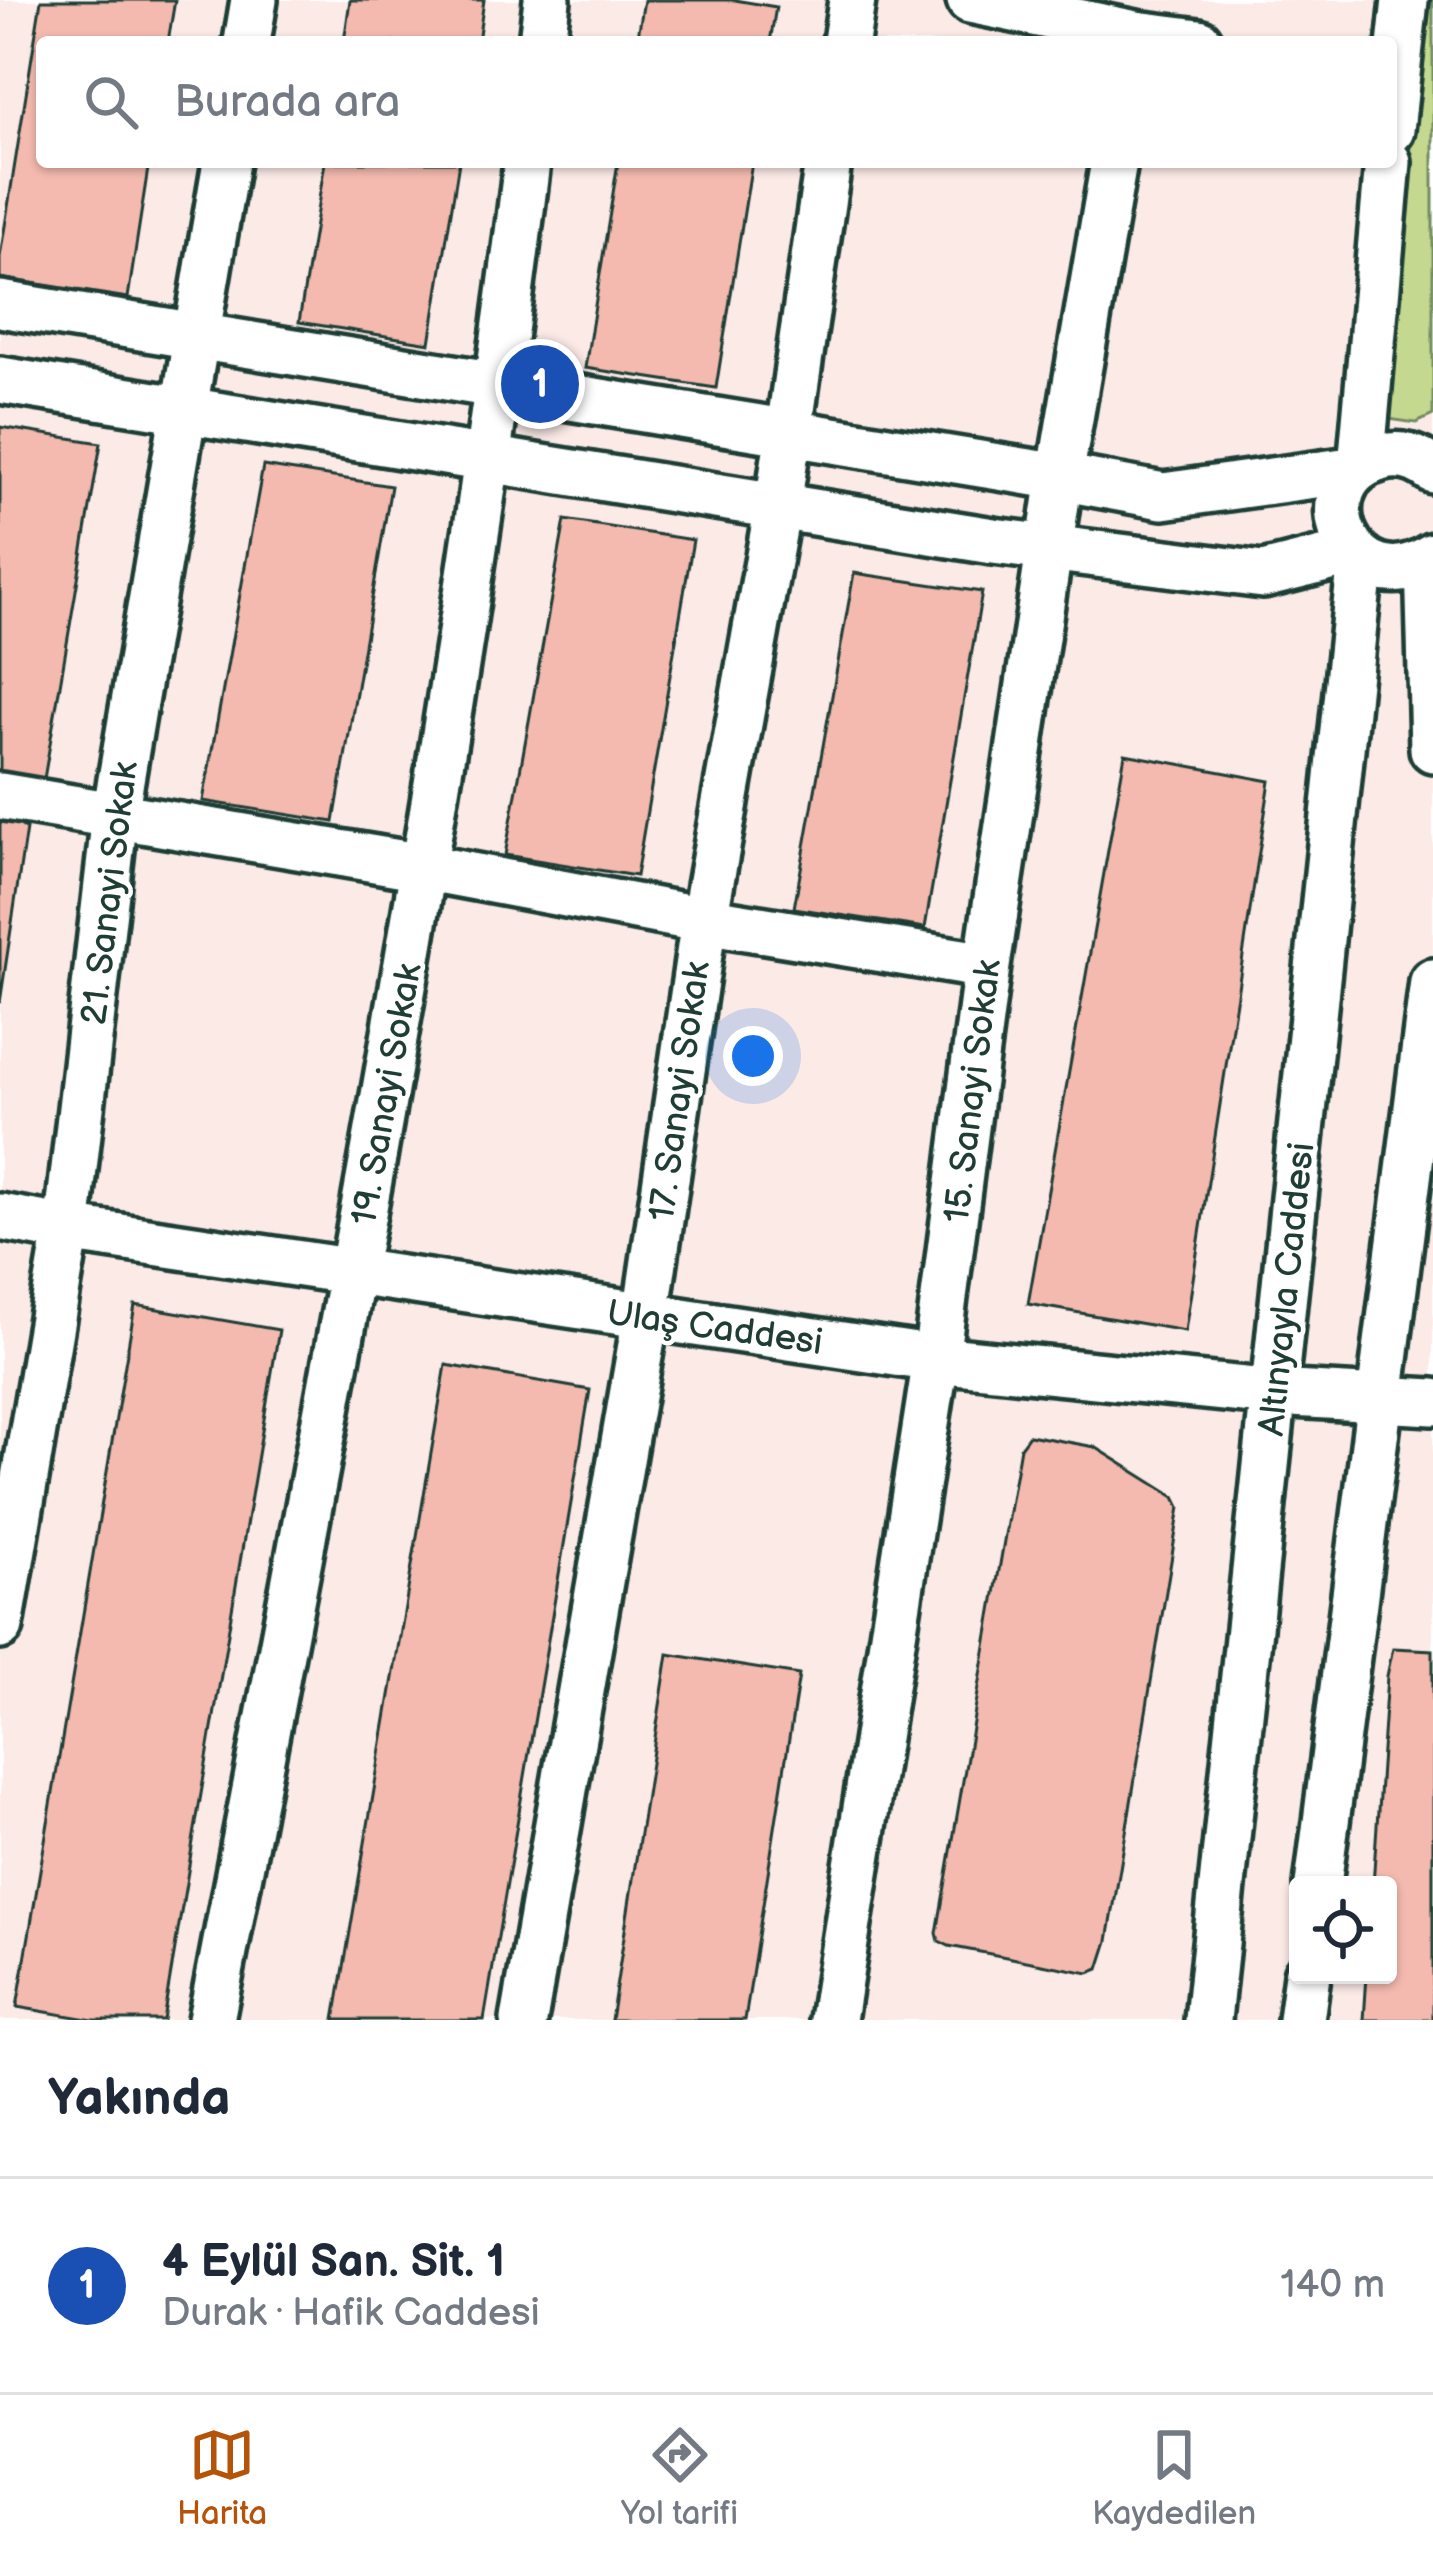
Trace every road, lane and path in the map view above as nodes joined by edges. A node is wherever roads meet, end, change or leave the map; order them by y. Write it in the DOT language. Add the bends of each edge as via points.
graph roads {
  1 [pos="254,0"];
  2 [pos="547,0"];
  3 [pos="852,0"];
  4 [pos="970,0"];
  5 [pos="1405,0"];
  6 [pos="248,36"];
  7 [pos="543,36"];
  8 [pos="847,36"];
  9 [pos="1127,36"];
  10 [pos="1397,48"];
  11 [pos="225,168"];
  12 [pos="526,168"];
  13 [pos="827,168"];
  14 [pos="1113,168"];
  15 [pos="1387,168"];
  16 [pos="0,304"];
  17 [pos="196,337"];
  18 [pos="0,380"];
  19 [pos="500,384"];
  20 [pos="186,410"];
  21 [pos="788,432"];
  22 [pos="488,458"];
  23 [pos="1359,468"];
  24 [pos="1433,470"];
  25 [pos="1060,476"];
  26 [pos="778,506"];
  27 [pos="1049,548"];
  28 [pos="1358,555"];
  29 [pos="1431,557"];
  30 [pos="1433,749"];
  31 [pos="0,796"];
  32 [pos="115,815"];
  33 [pos="423,867"];
  34 [pos="704,920"];
  35 [pos="987,966"];
  36 [pos="1433,982"];
  37 [pos="0,1217"];
  38 [pos="67,1229"];
  39 [pos="354,1272"];
  40 [pos="646,1316"];
  41 [pos="936,1359"];
  42 [pos="1274,1394"];
  43 [pos="1380,1398"];
  44 [pos="1433,1402"];
  45 [pos="0,1626"];
  46 [pos="1319,1876"];
  47 [pos="1306,1984"];
  48 [pos="211,2020"];
  49 [pos="524,2020"];
  50 [pos="833,2020"];
  51 [pos="1208,2020"];
  52 [pos="1301,2020"];
  1 -- 6 [label="street"];
  2 -- 7 [label="street"];
  3 -- 8 [label="street"];
  4 -- 9 [label="street"];
  5 -- 10 [label="street"];
  11 -- 17 [label="street, 21. Sanayi Sokak"];
  12 -- 19 [label="street, 19. Sanayi Sokak"];
  13 -- 21 [label="street, 17. Sanayi Sokak"];
  14 -- 25 [label="street, 15. Sanayi Sokak"];
  15 -- 23 [label="street"];
  16 -- 17 [label="street"];
  17 -- 19 [label="street"];
  17 -- 20 [label="street, 21. Sanayi Sokak"];
  18 -- 20 [label="street"];
  19 -- 21 [label="street"];
  19 -- 22 [label="street, 19. Sanayi Sokak"];
  20 -- 22 [label="street"];
  20 -- 32 [label="street, 21. Sanayi Sokak"];
  21 -- 25 [label="street"];
  21 -- 26 [label="street, 17. Sanayi Sokak"];
  22 -- 26 [label="street"];
  22 -- 33 [label="street, 19. Sanayi Sokak"];
  23 -- 24 [label="street" via="1395,456"];
  23 -- 25 [label="street" via="1163,496"];
  23 -- 28 [label="street, Altınyayla Caddesi" via="1338,515"];
  25 -- 27 [label="street, 15. Sanayi Sokak"];
  26 -- 27 [label="street"];
  26 -- 34 [label="street, 17. Sanayi Sokak"];
  27 -- 28 [label="street" via="1263,575"];
  27 -- 35 [label="street, 15. Sanayi Sokak"];
  28 -- 29 [label="street" via="1400,570"];
  28 -- 42 [label="street, Altınyayla Caddesi"];
  29 -- 30 [label="street"];
  31 -- 32 [label="street"];
  32 -- 33 [label="street"];
  32 -- 38 [label="street, 21. Sanayi Sokak"];
  33 -- 34 [label="street"];
  33 -- 39 [label="street, 19. Sanayi Sokak"];
  34 -- 35 [label="street"];
  34 -- 40 [label="street, 17. Sanayi Sokak"];
  35 -- 41 [label="street, 15. Sanayi Sokak"];
  36 -- 43 [label="street"];
  37 -- 38 [label="street, Ulaş Caddesi"];
  38 -- 39 [label="street, Ulaş Caddesi"];
  38 -- 45 [label="street, 21. Sanayi Sokak"];
  39 -- 40 [label="street, Ulaş Caddesi"];
  39 -- 48 [label="street, 19. Sanayi Sokak"];
  40 -- 41 [label="street, Ulaş Caddesi"];
  40 -- 49 [label="street, 17. Sanayi Sokak"];
  41 -- 42 [label="street, Ulaş Caddesi"];
  41 -- 50 [label="street, 15. Sanayi Sokak"];
  42 -- 43 [label="street, Ulaş Caddesi"];
  42 -- 51 [label="street, Altınyayla Caddesi"];
  43 -- 44 [label="street, Ulaş Caddesi"];
  43 -- 46 [label="street"];
  47 -- 52 [label="street"];
}
